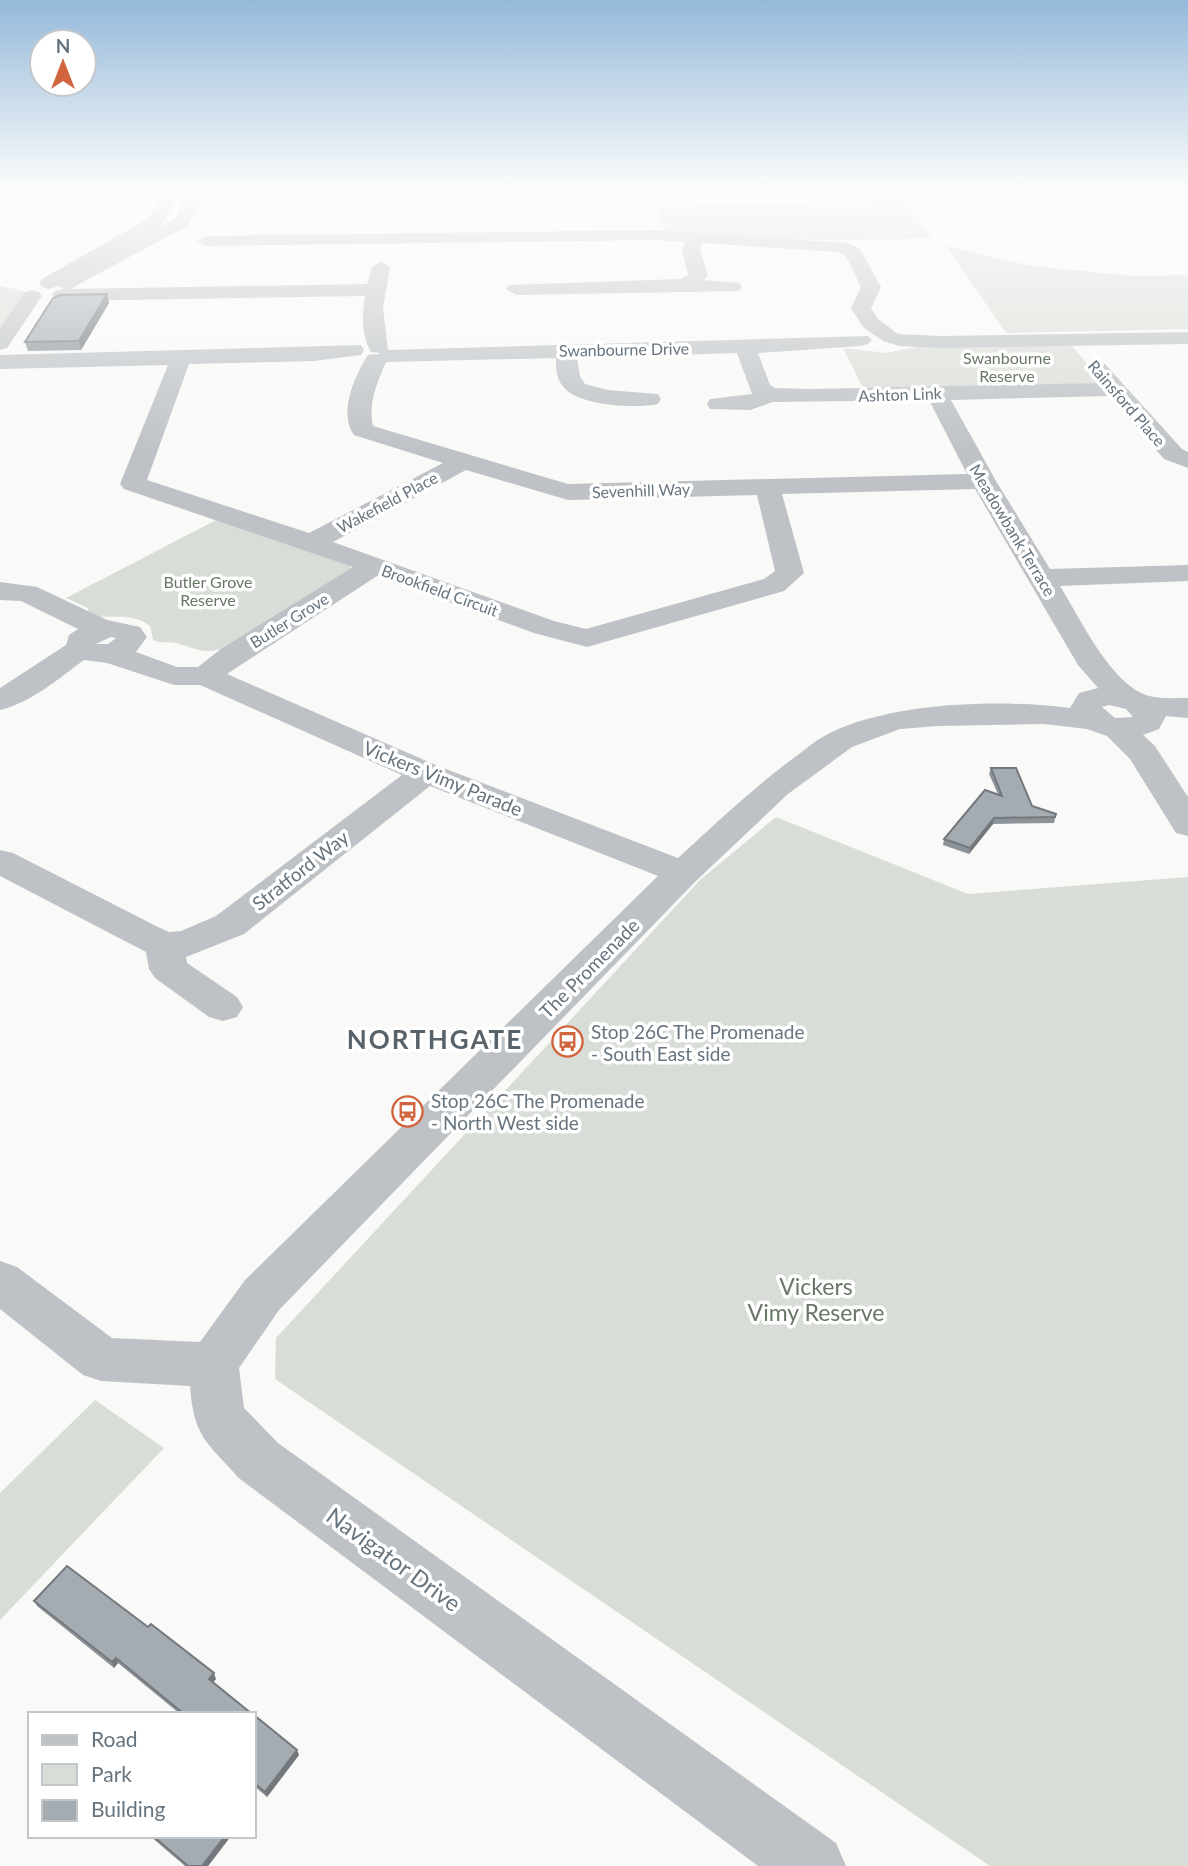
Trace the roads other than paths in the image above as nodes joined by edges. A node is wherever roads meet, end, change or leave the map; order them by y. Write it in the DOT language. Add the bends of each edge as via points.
graph roads {
  1 [pos="70,277"];
  2 [pos="378,277"];
  3 [pos="697,277"];
  4 [pos="866,277"];
  5 [pos="684,285"];
  6 [pos="732,287"];
  7 [pos="516,289"];
  8 [pos="375,290"];
  9 [pos="42,291"];
  10 [pos="866,337"];
  11 [pos="1188,338"];
  12 [pos="1074,341"];
  13 [pos="0,344"];
  14 [pos="745,346"];
  15 [pos="566,350"];
  16 [pos="369,354"];
  17 [pos="181,358"];
  18 [pos="0,362"];
  19 [pos="1113,389"];
  20 [pos="936,392"];
  21 [pos="770,395"];
  22 [pos="650,399"];
  23 [pos="718,404"];
  24 [pos="433,453"];
  25 [pos="463,461"];
  26 [pos="1187,468"];
  27 [pos="983,481"];
  28 [pos="767,485"];
  29 [pos="286,534"];
  30 [pos="311,543"];
  31 [pos="374,566"];
  32 [pos="1188,573"];
  33 [pos="1042,578"];
  34 [pos="0,591"];
  35 [pos="101,644"];
  36 [pos="205,676"];
  37 [pos="0,701"];
  38 [pos="1188,709"];
  39 [pos="1122,717"];
  40 [pos="426,773"];
  41 [pos="1188,825"];
  42 [pos="0,861"];
  43 [pos="683,873"];
  44 [pos="164,945"];
  45 [pos="223,1007"];
  46 [pos="0,1281"];
  47 [pos="213,1364"];
  48 [pos="813,1866"];
  1 -- 9 [label="street"];
  2 -- 8 [label="street, Sevenhill Way"];
  3 -- 5 [label="street"];
  4 -- 10 [label="street" via="872,287 861,308"];
  5 -- 6 [label="street"];
  5 -- 7 [label="street"];
  8 -- 9 [label="street"];
  8 -- 16 [label="street, Sevenhill Way"];
  9 -- 13 [label="street"];
  10 -- 12 [label="street, Swanbourne Drive" via="891,351 898,341"];
  10 -- 14 [label="street, Swanbourne Drive" via="814,345"];
  11 -- 12 [label="street"];
  12 -- 19 [label="street, Rainsford Place"];
  14 -- 15 [label="street, Swanbourne Drive"];
  14 -- 21 [label="street" via="760,389"];
  15 -- 16 [label="street, Swanbourne Drive"];
  15 -- 22 [label="street" via="570,381 578,390"];
  16 -- 17 [label="street, Swanbourne Drive"];
  16 -- 24 [label="street, Sevenhill Way" via="358,418 362,430"];
  17 -- 18 [label="street, Swanbourne Drive"];
  17 -- 29 [label="street, Brookfield Circuit" via="134,484"];
  19 -- 20 [label="street, Ashton Link"];
  19 -- 26 [label="street, Rainsford Place"];
  20 -- 21 [label="street, Ashton Link"];
  20 -- 27 [label="street, Meadowbank Terrace"];
  21 -- 23 [label="street, Ashton Link" via="750,403"];
  24 -- 25 [label="street, Sevenhill Way"];
  24 -- 29 [label="street, Wakefield Place"];
  25 -- 28 [label="street, Sevenhill Way" via="568,492"];
  25 -- 30 [label="street, Wakefield Place"];
  27 -- 28 [label="street, Sevenhill Way"];
  27 -- 33 [label="street, Meadowbank Terrace"];
  28 -- 31 [label="street, Brookfield Circuit" via="790,573 774,585 587,638 544,628"];
  29 -- 30 [label="street, Brookfield Circuit"];
  30 -- 31 [label="street, Brookfield Circuit"];
  31 -- 36 [label="street, Butler Grove"];
  32 -- 33 [label="street"];
  33 -- 39 [label="street, Meadowbank Terrace"];
  34 -- 35 [label="street, Vickers Vimy Parade" via="7,606"];
  35 -- 36 [label="street, Vickers Vimy Parade" via="174,676"];
  35 -- 37 [label="street"];
  36 -- 40 [label="street, Vickers Vimy Parade"];
  38 -- 39 [label="street, The Promenade"];
  39 -- 41 [label="street, Meadowbank Terrace"];
  39 -- 43 [label="street, The Promenade" via="1044,714 895,720 839,740 776,787"];
  40 -- 43 [label="street, Vickers Vimy Parade"];
  40 -- 44 [label="street, Stratford Way" via="230,925 186,944"];
  42 -- 44 [label="street"];
  43 -- 47 [label="street, The Promenade" via="262,1295"];
  44 -- 45 [label="street" via="169,969"];
  46 -- 47 [label="street" via="101,1359"];
  47 -- 48 [label="street, Navigator Drive" via="219,1418 259,1461"];
}
